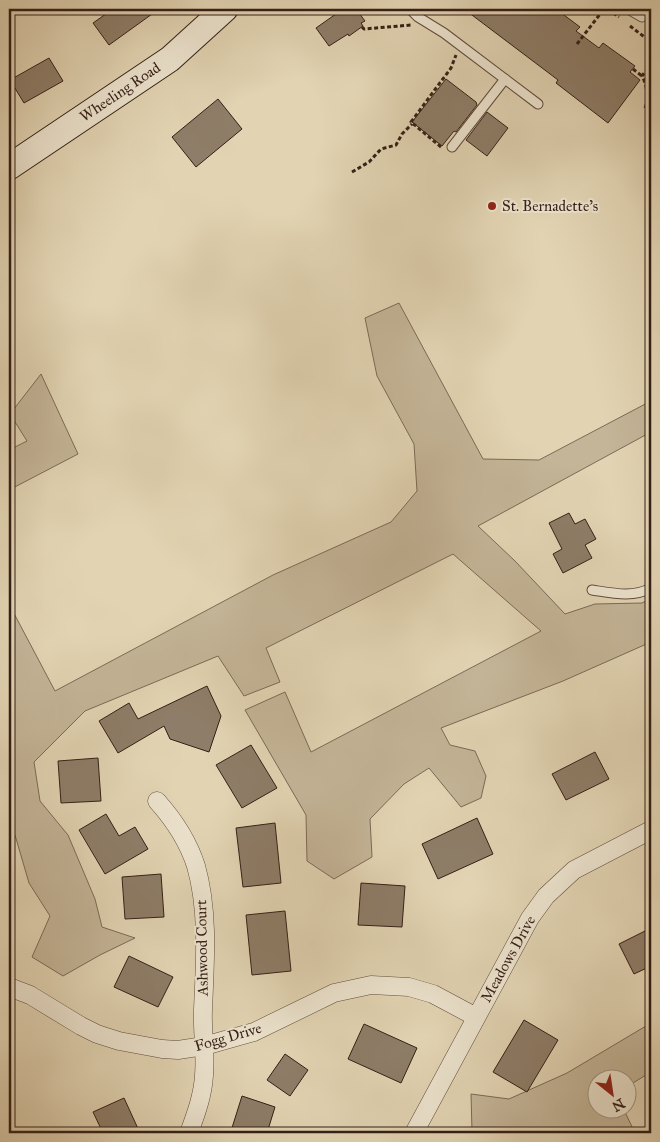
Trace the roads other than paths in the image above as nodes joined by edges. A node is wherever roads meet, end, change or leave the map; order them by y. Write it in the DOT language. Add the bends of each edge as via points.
graph roads {
  1 [pos="410,9"];
  2 [pos="628,9"];
  3 [pos="222,10"];
  4 [pos="651,12"];
  5 [pos="505,79"];
  6 [pos="538,104"];
  7 [pos="452,147"];
  8 [pos="9,167"];
  9 [pos="651,588"];
  10 [pos="592,590"];
  11 [pos="157,801"];
  12 [pos="651,830"];
  13 [pos="9,987"];
  14 [pos="476,1017"];
  15 [pos="204,1046"];
  16 [pos="189,1133"];
  17 [pos="414,1133"];
  1 -- 5 [label="lane"];
  2 -- 4 [label="lane" via="642,17"];
  3 -- 8 [label="street, Wheeling Road" via="170,58"];
  5 -- 6 [label="lane"];
  5 -- 7 [label="lane"];
  9 -- 10 [label="lane" via="626,594"];
  11 -- 15 [label="street, Ashwood Court" via="185,839 200,883 205,950"];
  12 -- 14 [label="street, Meadows Drive" via="574,870 546,896 530,918"];
  13 -- 15 [label="street, Fogg Drive" via="30,995 89,1030 118,1041 178,1050"];
  14 -- 15 [label="street, Fogg Drive" via="433,994 409,987 371,985 334,993 254,1032"];
  14 -- 17 [label="street, Meadows Drive"];
  15 -- 16 [label="street" via="201,1096"];
}
